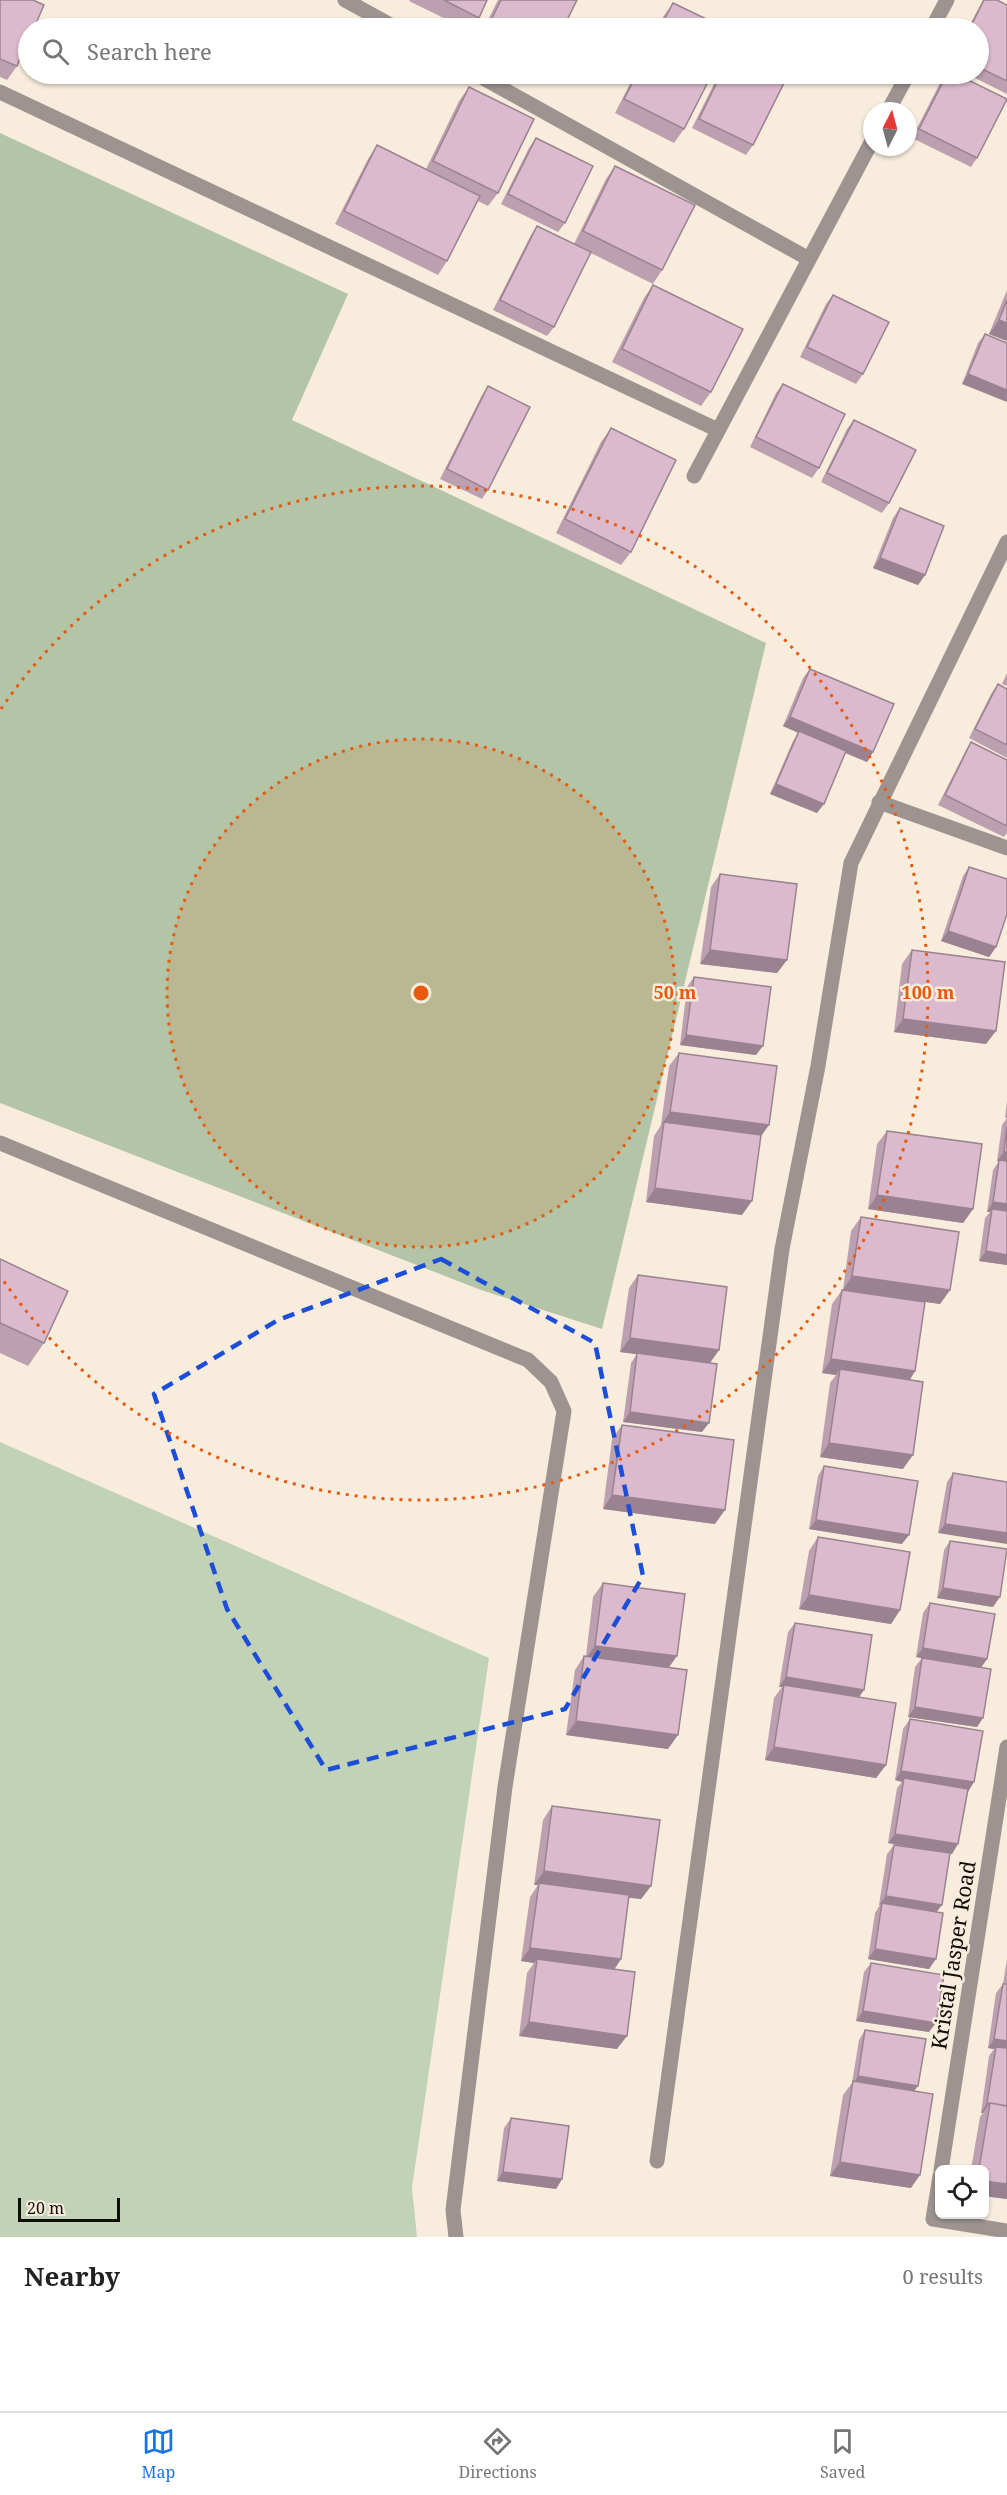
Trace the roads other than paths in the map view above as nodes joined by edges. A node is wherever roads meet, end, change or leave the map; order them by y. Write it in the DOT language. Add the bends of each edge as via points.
graph roads {
  1 [pos="345,0"];
  2 [pos="947,0"];
  3 [pos="378,18"];
  4 [pos="937,18"];
  5 [pos="494,84"];
  6 [pos="903,84"];
  7 [pos="0,92"];
  8 [pos="893,102"];
  9 [pos="864,156"];
  10 [pos="809,259"];
  11 [pos="718,430"];
  12 [pos="694,476"];
  13 [pos="1007,542"];
  14 [pos="879,802"];
  15 [pos="1007,848"];
  16 [pos="0,1143"];
  17 [pos="1007,1747"];
  18 [pos="657,2161"];
  19 [pos="941,2165"];
  20 [pos="935,2205"];
  21 [pos="1006,2231"];
  22 [pos="456,2237"];
  1 -- 3 [label="street"];
  2 -- 4 [label="street"];
  5 -- 10 [label="street"];
  6 -- 8 [label="street"];
  7 -- 11 [label="street"];
  9 -- 10 [label="street"];
  10 -- 11 [label="street"];
  11 -- 12 [label="street"];
  13 -- 14 [label="street"];
  14 -- 15 [label="street"];
  14 -- 18 [label="street" via="850,862 818,1066 782,1249"];
  16 -- 22 [label="street" via="528,1360 551,1382 564,1411 505,1787 453,2210"];
  17 -- 19 [label="street, Kristal Jasper Road"];
  20 -- 21 [label="street" via="933,2219"];
}
